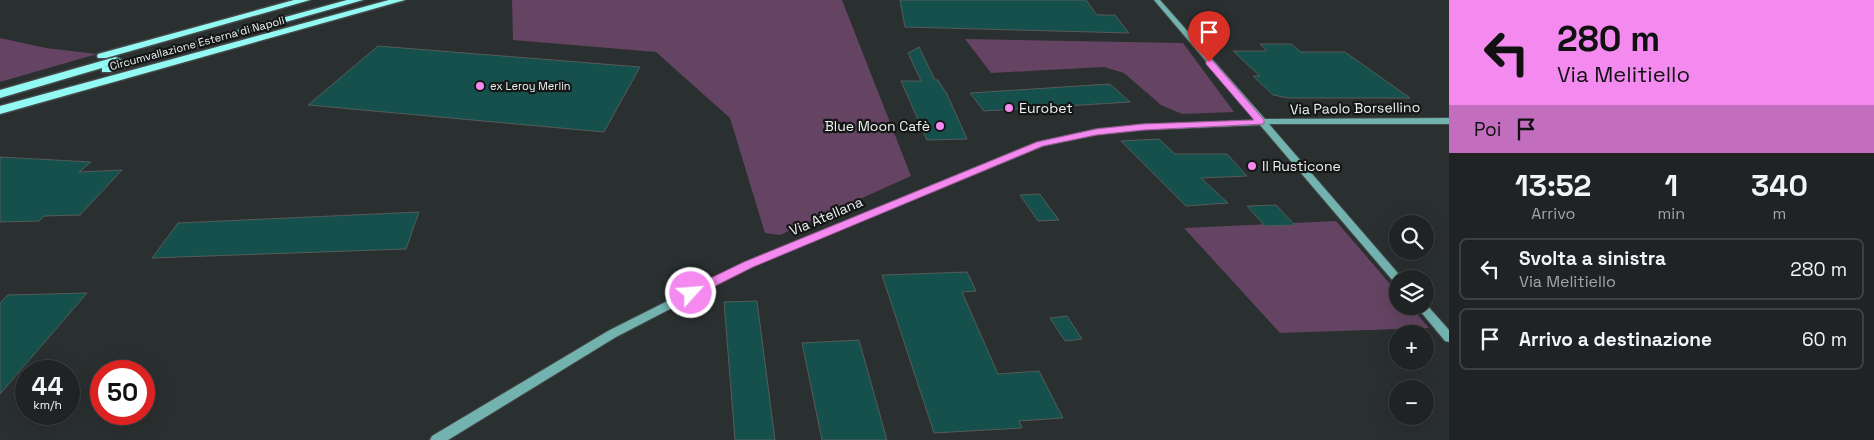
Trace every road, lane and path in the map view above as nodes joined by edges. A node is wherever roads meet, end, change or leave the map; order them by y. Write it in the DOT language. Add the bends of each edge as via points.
graph roads {
  1 [pos="305,0"];
  2 [pos="327,0"];
  3 [pos="358,0"];
  4 [pos="400,0"];
  5 [pos="1156,0"];
  6 [pos="0,86"];
  7 [pos="0,94"];
  8 [pos="0,101"];
  9 [pos="0,110"];
  10 [pos="1449,121"];
  11 [pos="1261,122"];
  12 [pos="1390,270"];
  13 [pos="1430,315"];
  14 [pos="1449,338"];
  15 [pos="438,440"];
  1 -- 6 [label="highway, Circumvallazione Esterna di Napoli"];
  2 -- 7 [label="highway"];
  3 -- 8 [label="highway"];
  4 -- 9 [label="highway, Circumvallazione Esterna di Napoli"];
  5 -- 11 [label="main road"];
  10 -- 11 [label="main road, Via Paolo Borsellino"];
  11 -- 12 [label="main road"];
  11 -- 15 [label="main road, Via Atellana" via="1143,127 1096,132 1040,144 749,264 612,334"];
  13 -- 14 [label="main road"];
}
